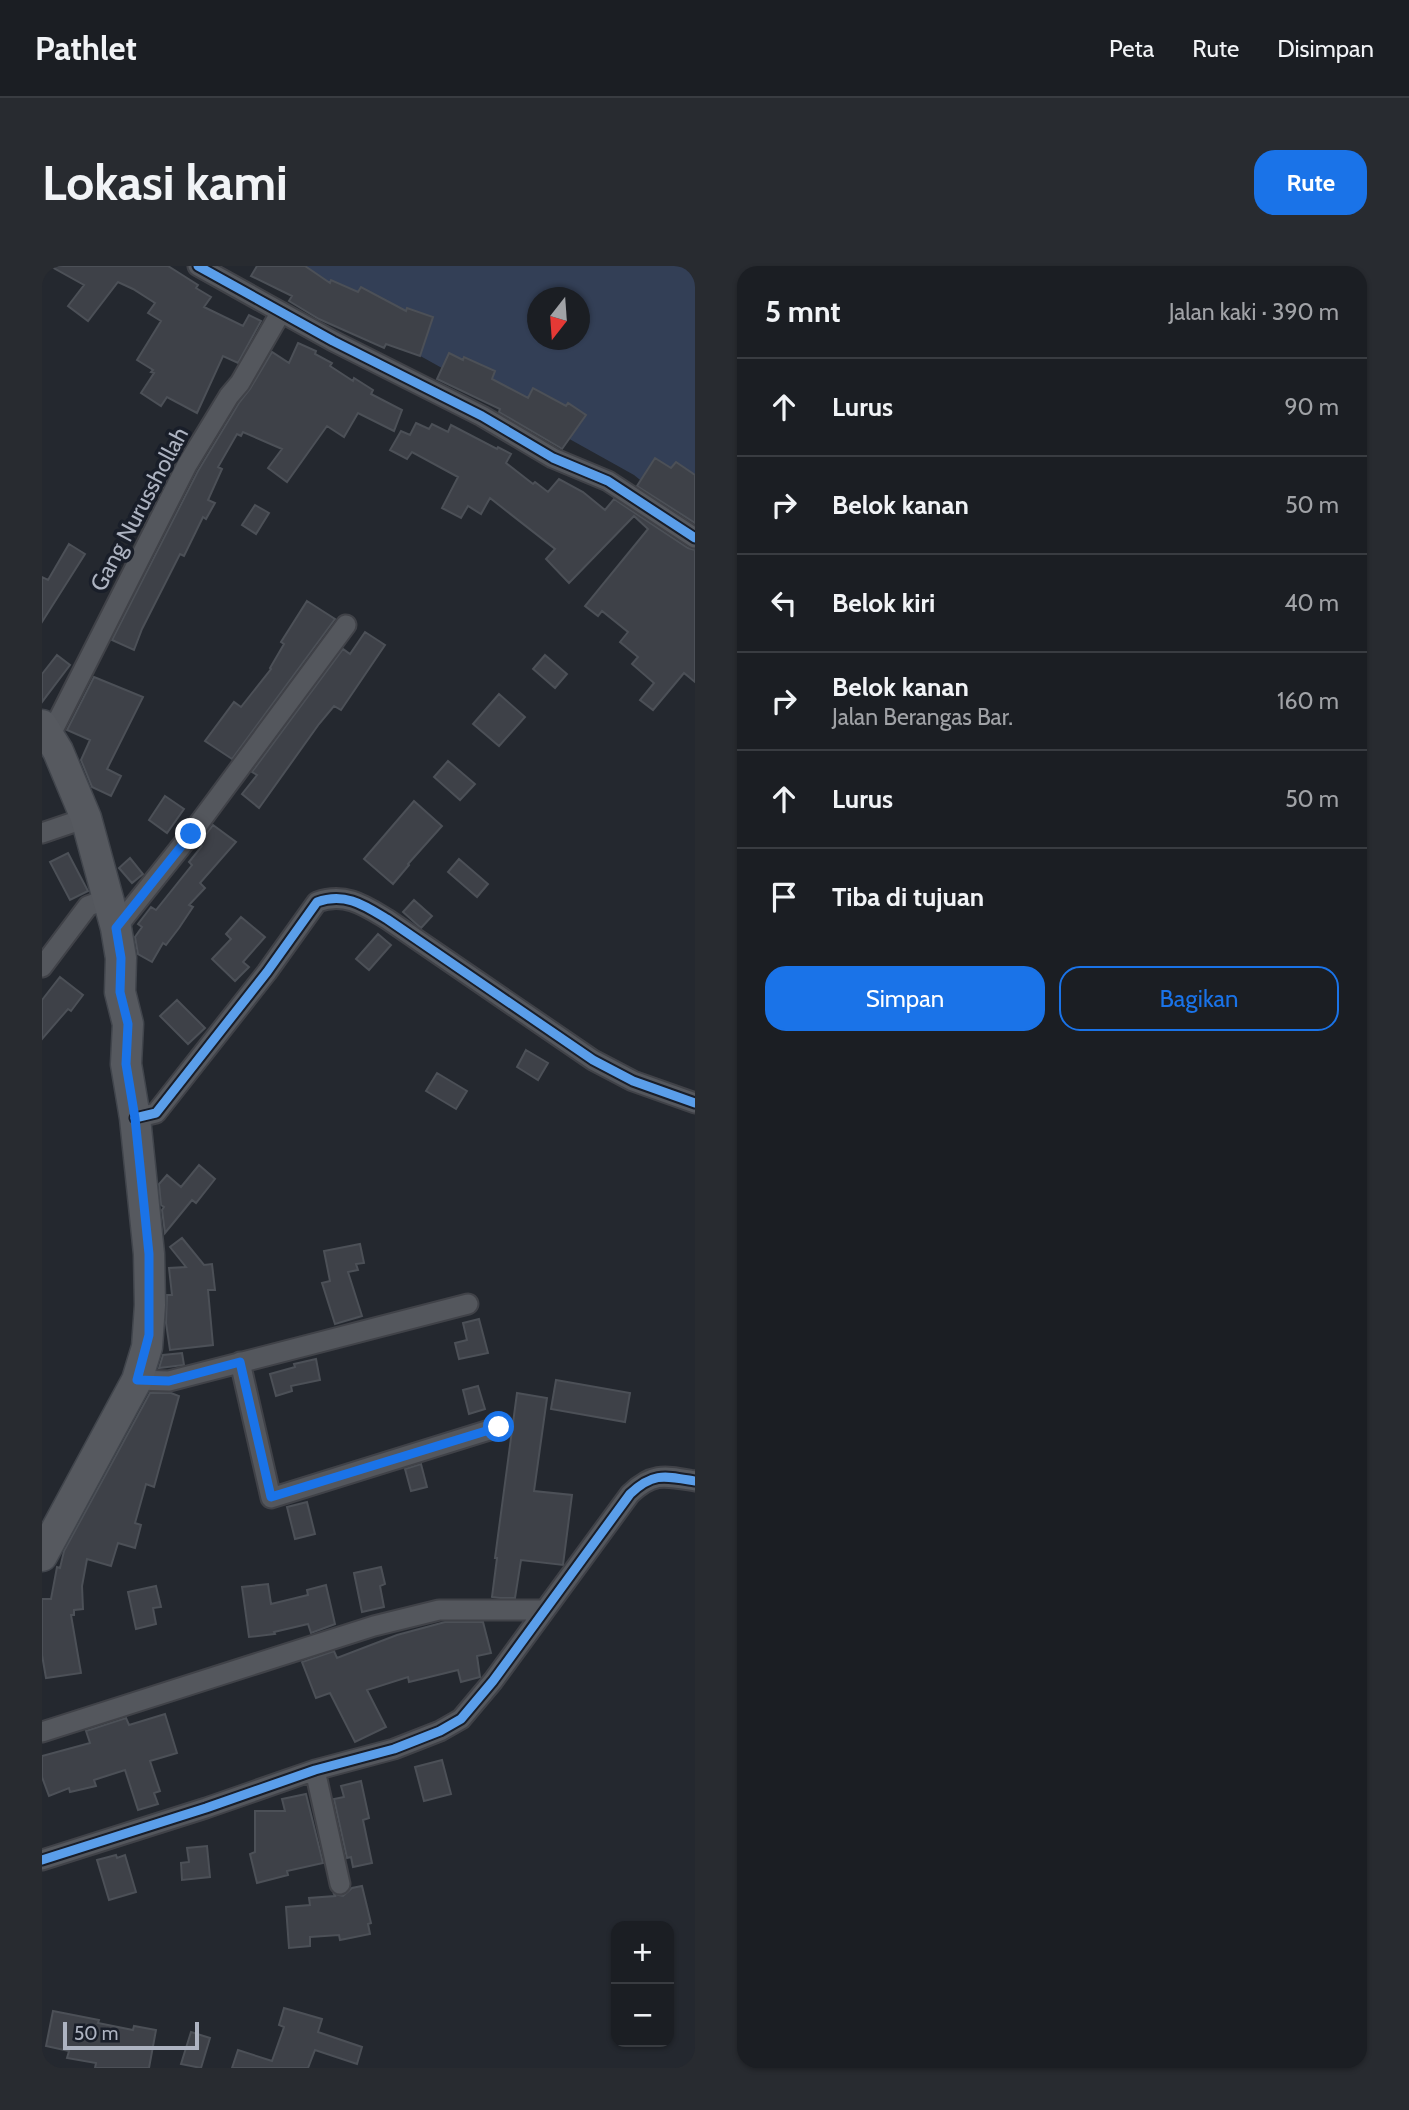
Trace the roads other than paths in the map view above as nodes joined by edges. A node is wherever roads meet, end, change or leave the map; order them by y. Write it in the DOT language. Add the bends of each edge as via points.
graph roads {
  1 [pos="198,266"];
  2 [pos="281,312"];
  3 [pos="695,538"];
  4 [pos="346,625"];
  5 [pos="46,730"];
  6 [pos="86,818"];
  7 [pos="42,833"];
  8 [pos="107,899"];
  9 [pos="116,928"];
  10 [pos="42,967"];
  11 [pos="695,1103"];
  12 [pos="135,1118"];
  13 [pos="468,1304"];
  14 [pos="240,1362"];
  15 [pos="137,1380"];
  16 [pos="499,1427"];
  17 [pos="695,1481"];
  18 [pos="42,1556"];
  19 [pos="545,1610"];
  20 [pos="42,1732"];
  21 [pos="315,1770"];
  22 [pos="42,1860"];
  23 [pos="340,1884"];
  1 -- 2 [label="street"];
  2 -- 3 [label="street" via="553,458 608,481"];
  2 -- 5 [label="street, Gang Nurusshollah" via="187,465"];
  4 -- 9 [label="street"];
  5 -- 6 [label="main road"];
  6 -- 7 [label="street"];
  6 -- 8 [label="main road"];
  8 -- 9 [label="main road"];
  8 -- 10 [label="street" via="88,906"];
  9 -- 12 [label="main road" via="120,992 128,1024 126,1064"];
  11 -- 12 [label="street" via="633,1081 593,1060 387,919 356,901 338,897 317,902 156,1113"];
  12 -- 15 [label="main road" via="150,1305 147,1347"];
  13 -- 14 [label="street"];
  14 -- 15 [label="street" via="169,1381"];
  14 -- 16 [label="street" via="271,1497"];
  15 -- 18 [label="main road"];
  17 -- 19 [label="street" via="665,1477 644,1481"];
  19 -- 20 [label="street" via="439,1610 374,1626"];
  19 -- 21 [label="street" via="461,1719 394,1749"];
  21 -- 22 [label="street"];
  21 -- 23 [label="street"];
}
